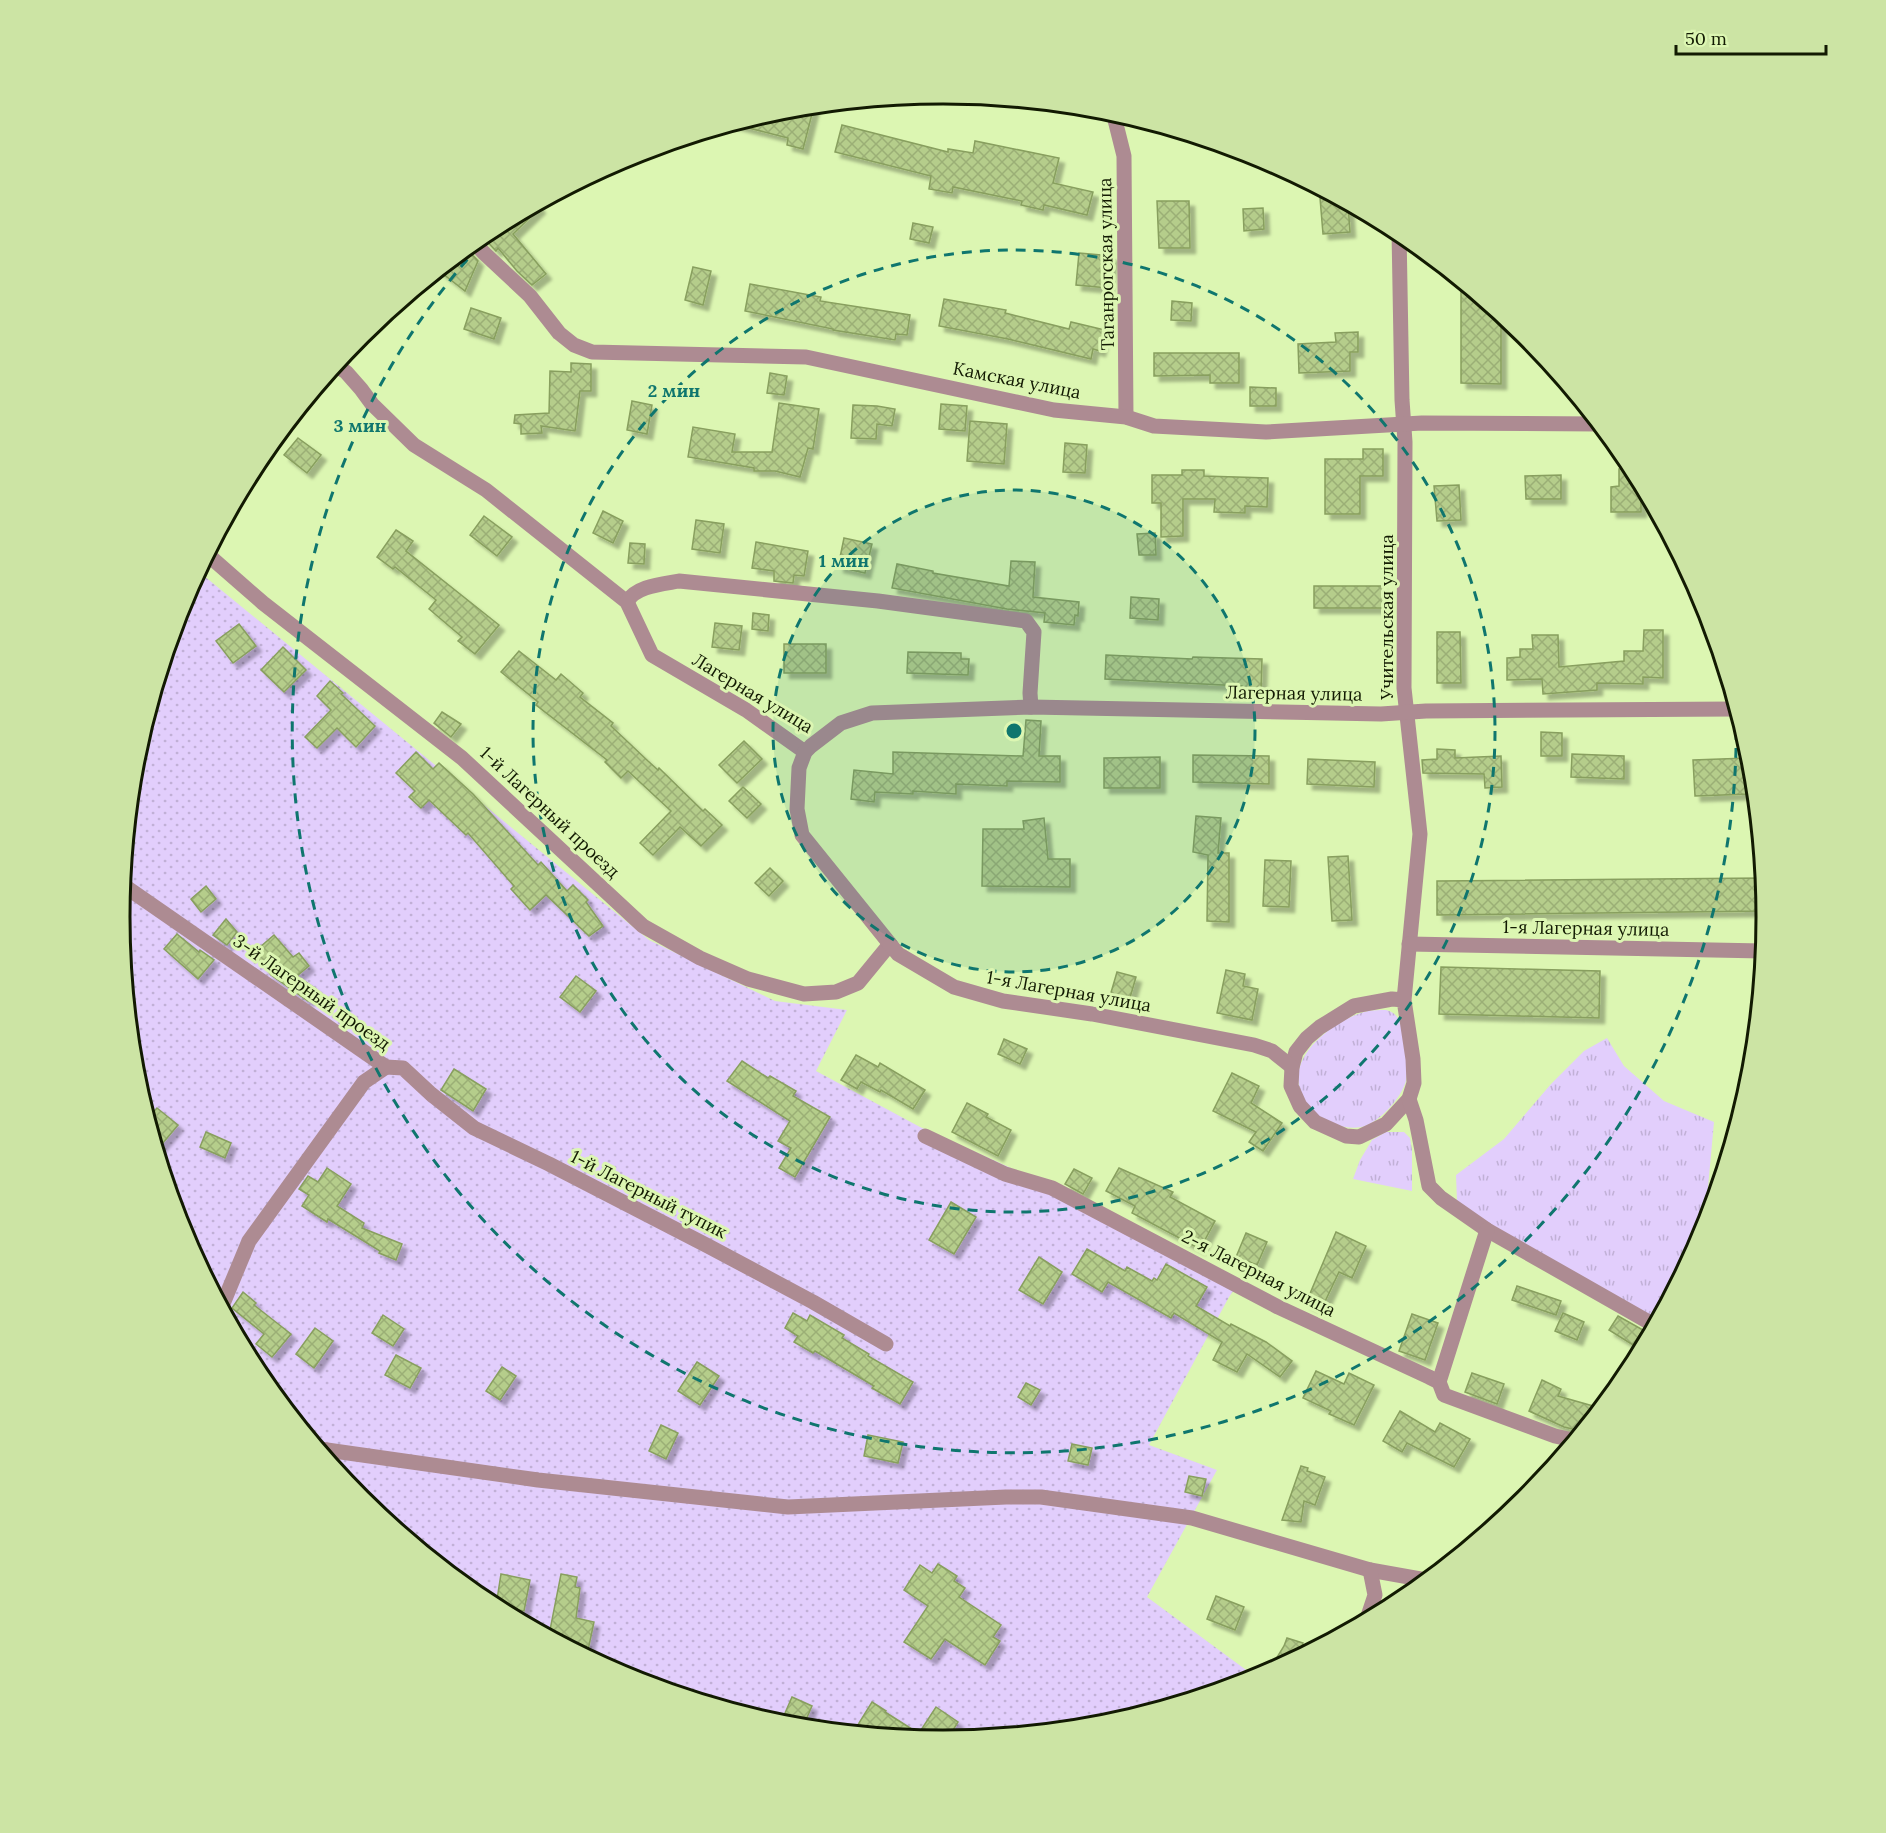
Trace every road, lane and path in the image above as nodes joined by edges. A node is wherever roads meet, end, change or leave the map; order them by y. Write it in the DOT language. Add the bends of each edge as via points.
graph roads {
  1 [pos="1116,122"];
  2 [pos="1399,244"];
  3 [pos="480,249"];
  4 [pos="342,369"];
  5 [pos="1126,417"];
  6 [pos="1404,424"];
  7 [pos="1589,424"];
  8 [pos="213,559"];
  9 [pos="627,602"];
  10 [pos="1031,707"];
  11 [pos="1729,709"];
  12 [pos="1406,712"];
  13 [pos="806,752"];
  14 [pos="131,891"];
  15 [pos="890,944"];
  16 [pos="1409,944"];
  17 [pos="1755,951"];
  18 [pos="1404,1000"];
  19 [pos="386,1067"];
  20 [pos="1292,1067"];
  21 [pos="1409,1099"];
  22 [pos="925,1136"];
  23 [pos="1487,1230"];
  24 [pos="225,1298"];
  25 [pos="1648,1321"];
  26 [pos="886,1344"];
  27 [pos="1439,1382"];
  28 [pos="1566,1438"];
  29 [pos="330,1450"];
  30 [pos="1370,1570"];
  31 [pos="1414,1578"];
  32 [pos="1371,1607"];
  1 -- 5 [label="street, Таганрогская улица" via="1124,156"];
  2 -- 6 [label="street, Учительская улица"];
  3 -- 5 [label="street, Камская улица" via="530,296 559,333 592,352 806,357 1054,410"];
  4 -- 9 [label="street, Лагерная улица" via="414,445 486,490"];
  5 -- 6 [label="street, Камская улица" via="1154,426 1266,432"];
  6 -- 7 [label="street, Камская улица"];
  6 -- 12 [label="street, Учительская улица"];
  8 -- 15 [label="street, 1-й Лагерный проезд" via="263,603 462,758 643,926 748,979 804,994 837,992 858,983"];
  9 -- 10 [label="street" via="630,595 679,581 1026,621 1034,632"];
  9 -- 13 [label="street, Лагерная улица" via="652,655 746,710"];
  10 -- 12 [label="street, Лагерная улица"];
  10 -- 13 [label="street, Лагерная улица" via="872,713 841,723"];
  11 -- 12 [label="street, Лагерная улица"];
  12 -- 16 [label="street, Учительская улица" via="1420,834"];
  13 -- 15 [label="street, 1-я Лагерная улица" via="799,768 797,809 802,835"];
  14 -- 19 [label="street, 3-й Лагерный проезд"];
  15 -- 20 [label="street, 1-я Лагерная улица" via="898,954 954,987 1003,1001 1254,1045 1272,1051"];
  16 -- 17 [label="street, 1-я Лагерная улица"];
  16 -- 18 [label="street, Учительская улица"];
  18 -- 20 [label="street" via="1371,1002 1340,1013 1307,1038 1296,1052"];
  18 -- 21 [label="street" via="1413,1059 1414,1083"];
  19 -- 24 [label="street, 3-й Лагерный проезд" via="364,1082 249,1241"];
  19 -- 26 [label="street, 1-й Лагерный тупик" via="403,1068 474,1128 708,1246"];
  20 -- 21 [label="street" via="1291,1086 1300,1106 1315,1122 1346,1136 1359,1137 1386,1124"];
  21 -- 23 [label="street" via="1429,1186"];
  22 -- 27 [label="street, 2-я Лагерная улица" via="1005,1174 1052,1188 1278,1307"];
  23 -- 25 [label="street"];
  23 -- 27 [label="street"];
  27 -- 28 [label="street, 2-я Лагерная улица" via="1444,1395"];
  29 -- 30 [label="street" via="538,1480 788,1507 1041,1497 1192,1518"];
  30 -- 31 [label="street"];
  30 -- 32 [label="street" via="1375,1595"];
}
